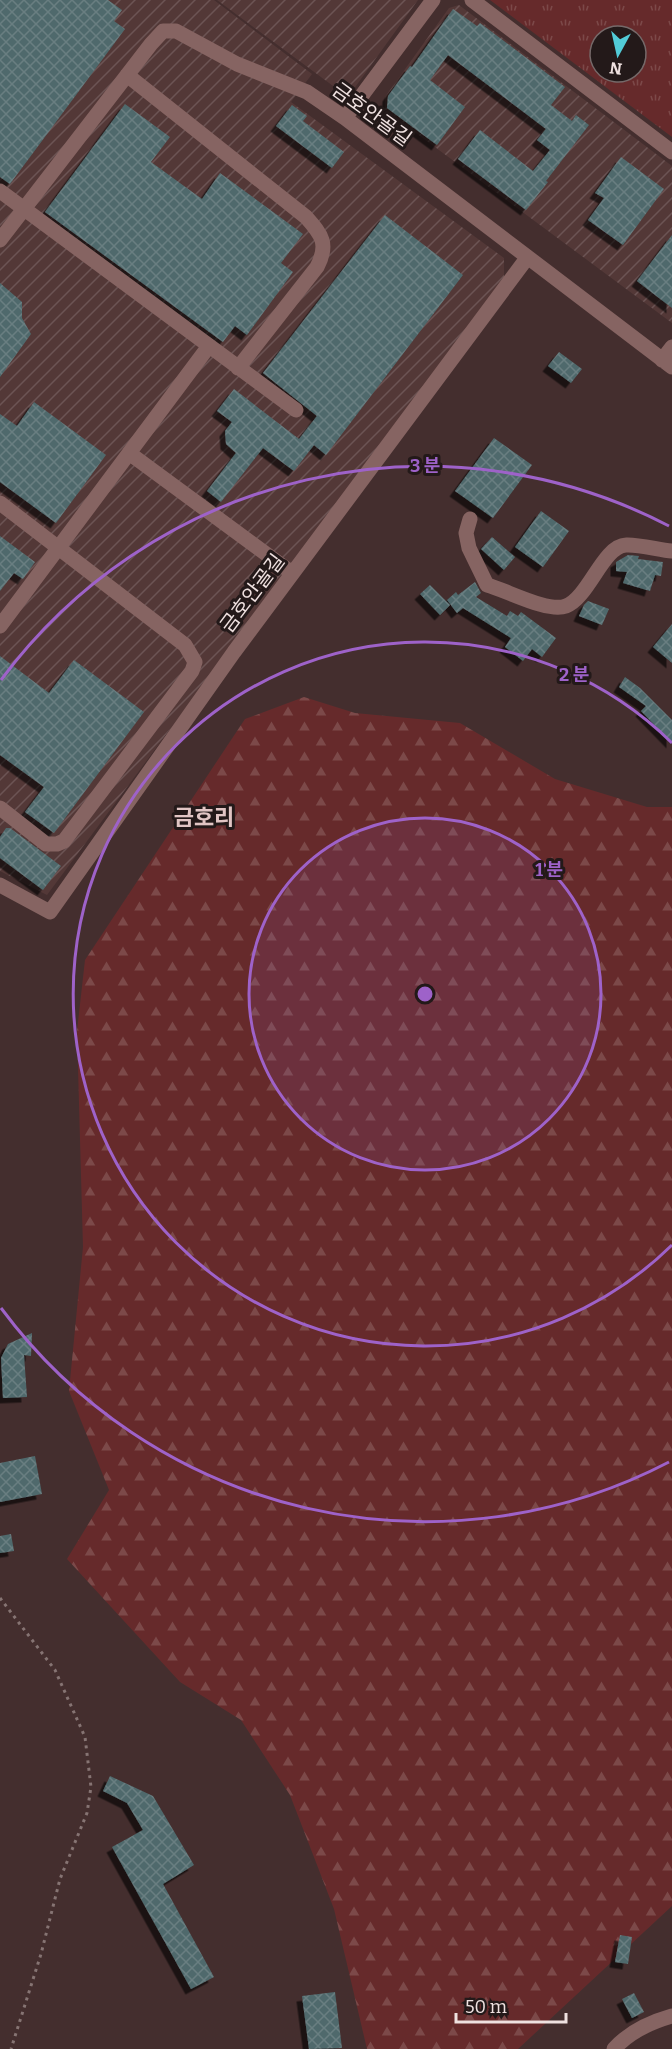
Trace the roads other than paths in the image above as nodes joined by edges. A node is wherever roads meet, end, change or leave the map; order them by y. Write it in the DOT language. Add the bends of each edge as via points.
graph roads {
  1 [pos="433,0"];
  2 [pos="472,0"];
  3 [pos="127,75"];
  4 [pos="345,118"];
  5 [pos="672,152"];
  6 [pos="0,191"];
  7 [pos="24,209"];
  8 [pos="0,240"];
  9 [pos="527,258"];
  10 [pos="209,346"];
  11 [pos="672,347"];
  12 [pos="667,364"];
  13 [pos="238,368"];
  14 [pos="296,410"];
  15 [pos="129,453"];
  16 [pos="0,502"];
  17 [pos="470,519"];
  18 [pos="59,548"];
  19 [pos="672,551"];
  20 [pos="292,573"];
  21 [pos="0,626"];
  22 [pos="0,808"];
  23 [pos="0,885"];
  24 [pos="672,2016"];
  25 [pos="614,2049"];
  1 -- 4 [label="street"];
  2 -- 5 [label="street"];
  3 -- 4 [label="street, 금호안골길" via="163,31 176,31 237,64 307,92"];
  3 -- 7 [label="street"];
  3 -- 13 [label="street" via="306,217 320,233 324,245 317,267"];
  4 -- 9 [label="street, 금호안골길"];
  6 -- 7 [label="street"];
  7 -- 8 [label="street"];
  7 -- 10 [label="street"];
  9 -- 12 [label="street, 금호안골길"];
  9 -- 20 [label="street, 금호안골길"];
  10 -- 13 [label="street"];
  10 -- 15 [label="street"];
  11 -- 12 [label="street"];
  13 -- 14 [label="street"];
  15 -- 18 [label="street"];
  15 -- 20 [label="street"];
  16 -- 18 [label="street"];
  17 -- 19 [label="street" via="466,533 469,548 487,585 550,606 566,606 578,597 615,549 625,544"];
  18 -- 21 [label="street"];
  18 -- 22 [label="street" via="185,645 195,662 64,841 46,844"];
  20 -- 23 [label="street, 금호안골길" via="50,912"];
  24 -- 25 [label="street" via="623,2038"];
}
